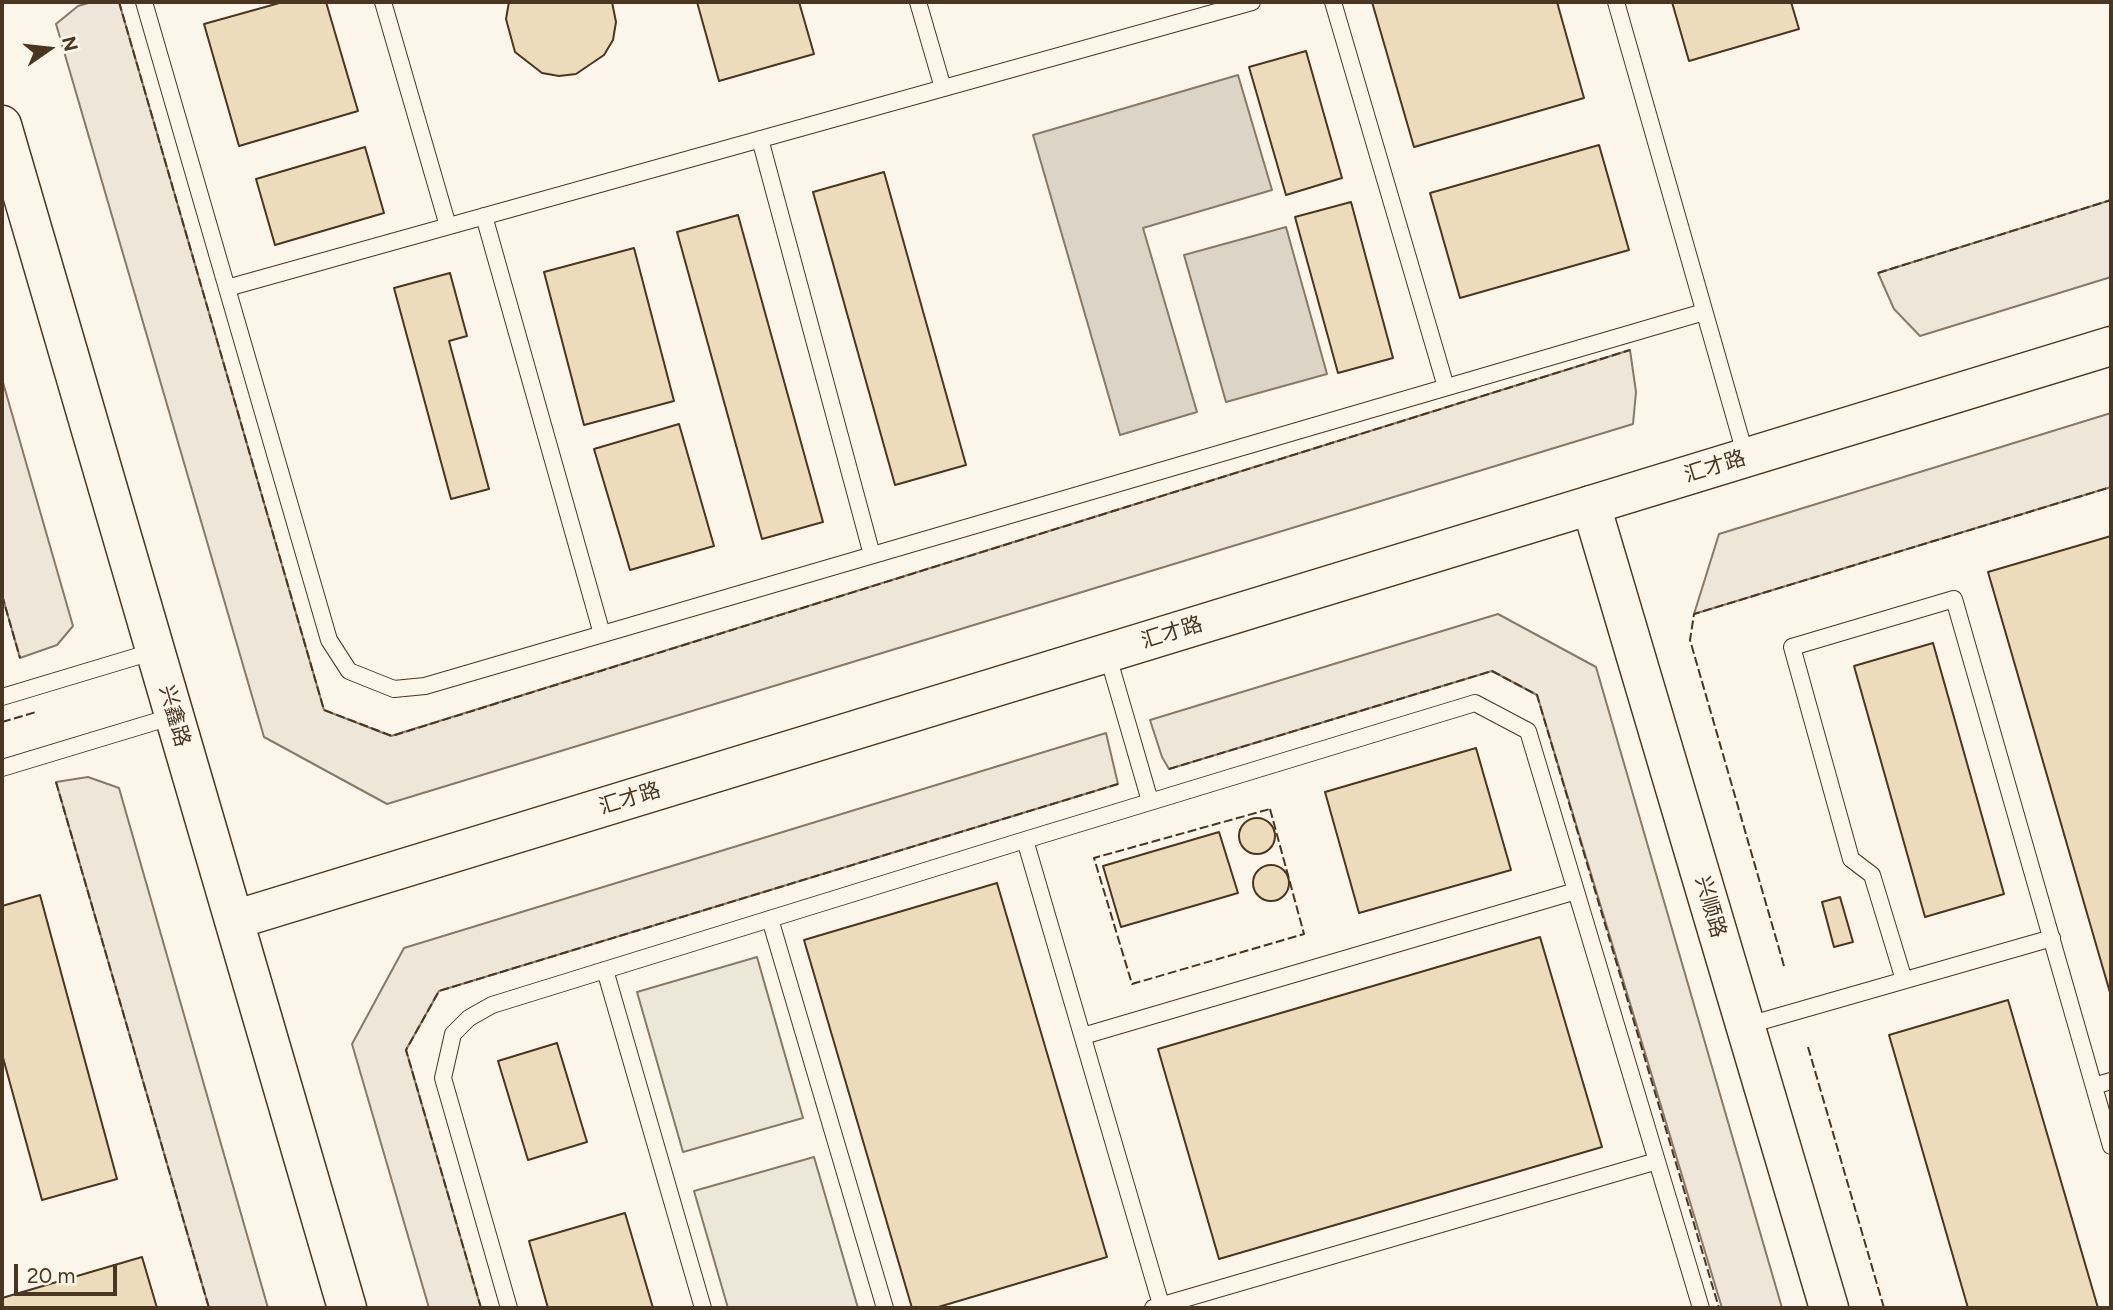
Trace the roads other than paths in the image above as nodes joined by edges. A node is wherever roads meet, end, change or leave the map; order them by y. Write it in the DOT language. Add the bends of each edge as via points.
graph roads {
  1 [pos="144,2"];
  2 [pos="383,2"];
  3 [pos="918,2"];
  4 [pos="1252,2"];
  5 [pos="1333,2"];
  6 [pos="1615,2"];
  7 [pos="943,88"];
  8 [pos="2,125"];
  9 [pos="760,139"];
  10 [pos="484,216"];
  11 [pos="448,226"];
  12 [pos="227,288"];
  13 [pos="1704,312"];
  14 [pos="2111,346"];
  15 [pos="1446,387"];
  16 [pos="1746,457"];
  17 [pos="1591,505"];
  18 [pos="872,555"];
  19 [pos="603,634"];
  20 [pos="155,651"];
  21 [pos="1107,653"];
  22 [pos="2,696"];
  23 [pos="174,716"];
  24 [pos="2,768"];
  25 [pos="1150,802"];
  26 [pos="1025,840"];
  27 [pos="1576,891"];
  28 [pos="770,919"];
  29 [pos="234,920"];
  30 [pos="2052,938"];
  31 [pos="605,970"];
  32 [pos="1904,980"];
  33 [pos="1745,1026"];
  34 [pos="1083,1036"];
  35 [pos="2111,1081"];
  36 [pos="2094,1086"];
  37 [pos="2111,1146"];
  38 [pos="1657,1161"];
  39 [pos="1159,1307"];
  40 [pos="347,1308"];
  41 [pos="509,1308"];
  42 [pos="703,1308"];
  43 [pos="885,1308"];
  44 [pos="1701,1308"];
  45 [pos="1829,1308"];
  1 -- 12 [label="lane"];
  2 -- 11 [label="lane"];
  3 -- 7 [label="lane"];
  4 -- 7 [label="lane"];
  5 -- 15 [label="lane"];
  6 -- 13 [label="lane"];
  7 -- 9 [label="lane"];
  8 -- 20 [label="main road, 兴鑫路"];
  9 -- 10 [label="lane"];
  9 -- 18 [label="lane"];
  10 -- 11 [label="lane"];
  10 -- 19 [label="lane"];
  11 -- 12 [label="lane"];
  12 -- 19 [label="lane" via="329,640 349,671 394,689 425,686"];
  13 -- 15 [label="lane"];
  13 -- 16 [label="lane"];
  14 -- 16 [label="main road, 汇才路"];
  15 -- 18 [label="lane"];
  16 -- 17 [label="main road, 汇才路"];
  17 -- 21 [label="main road, 汇才路"];
  17 -- 33 [label="main road, 兴顺路"];
  18 -- 19 [label="lane"];
  20 -- 22 [label="lane"];
  20 -- 23 [label="main road, 兴鑫路"];
  21 -- 25 [label="lane"];
  21 -- 29 [label="main road, 汇才路"];
  23 -- 24 [label="lane"];
  23 -- 29 [label="main road, 兴鑫路"];
  25 -- 26 [label="lane"];
  25 -- 27 [label="lane" via="1475,703 1528,731"];
  26 -- 28 [label="lane"];
  26 -- 34 [label="lane"];
  27 -- 34 [label="lane"];
  27 -- 38 [label="lane"];
  28 -- 31 [label="lane"];
  28 -- 43 [label="lane"];
  29 -- 40 [label="main road, 兴鑫路"];
  30 -- 32 [label="lane"];
  30 -- 32 [label="lane" via="1954,599 1791,647 1851,859 1872,875"];
  30 -- 36 [label="lane"];
  31 -- 41 [label="lane" via="492,1005 453,1034 446,1055 443,1078 447,1098"];
  31 -- 42 [label="lane"];
  32 -- 33 [label="lane"];
  33 -- 45 [label="main road, 兴顺路"];
  34 -- 39 [label="lane"];
  35 -- 36 [label="lane"];
  36 -- 37 [label="lane"];
  38 -- 39 [label="lane"];
  38 -- 44 [label="lane"];
}
